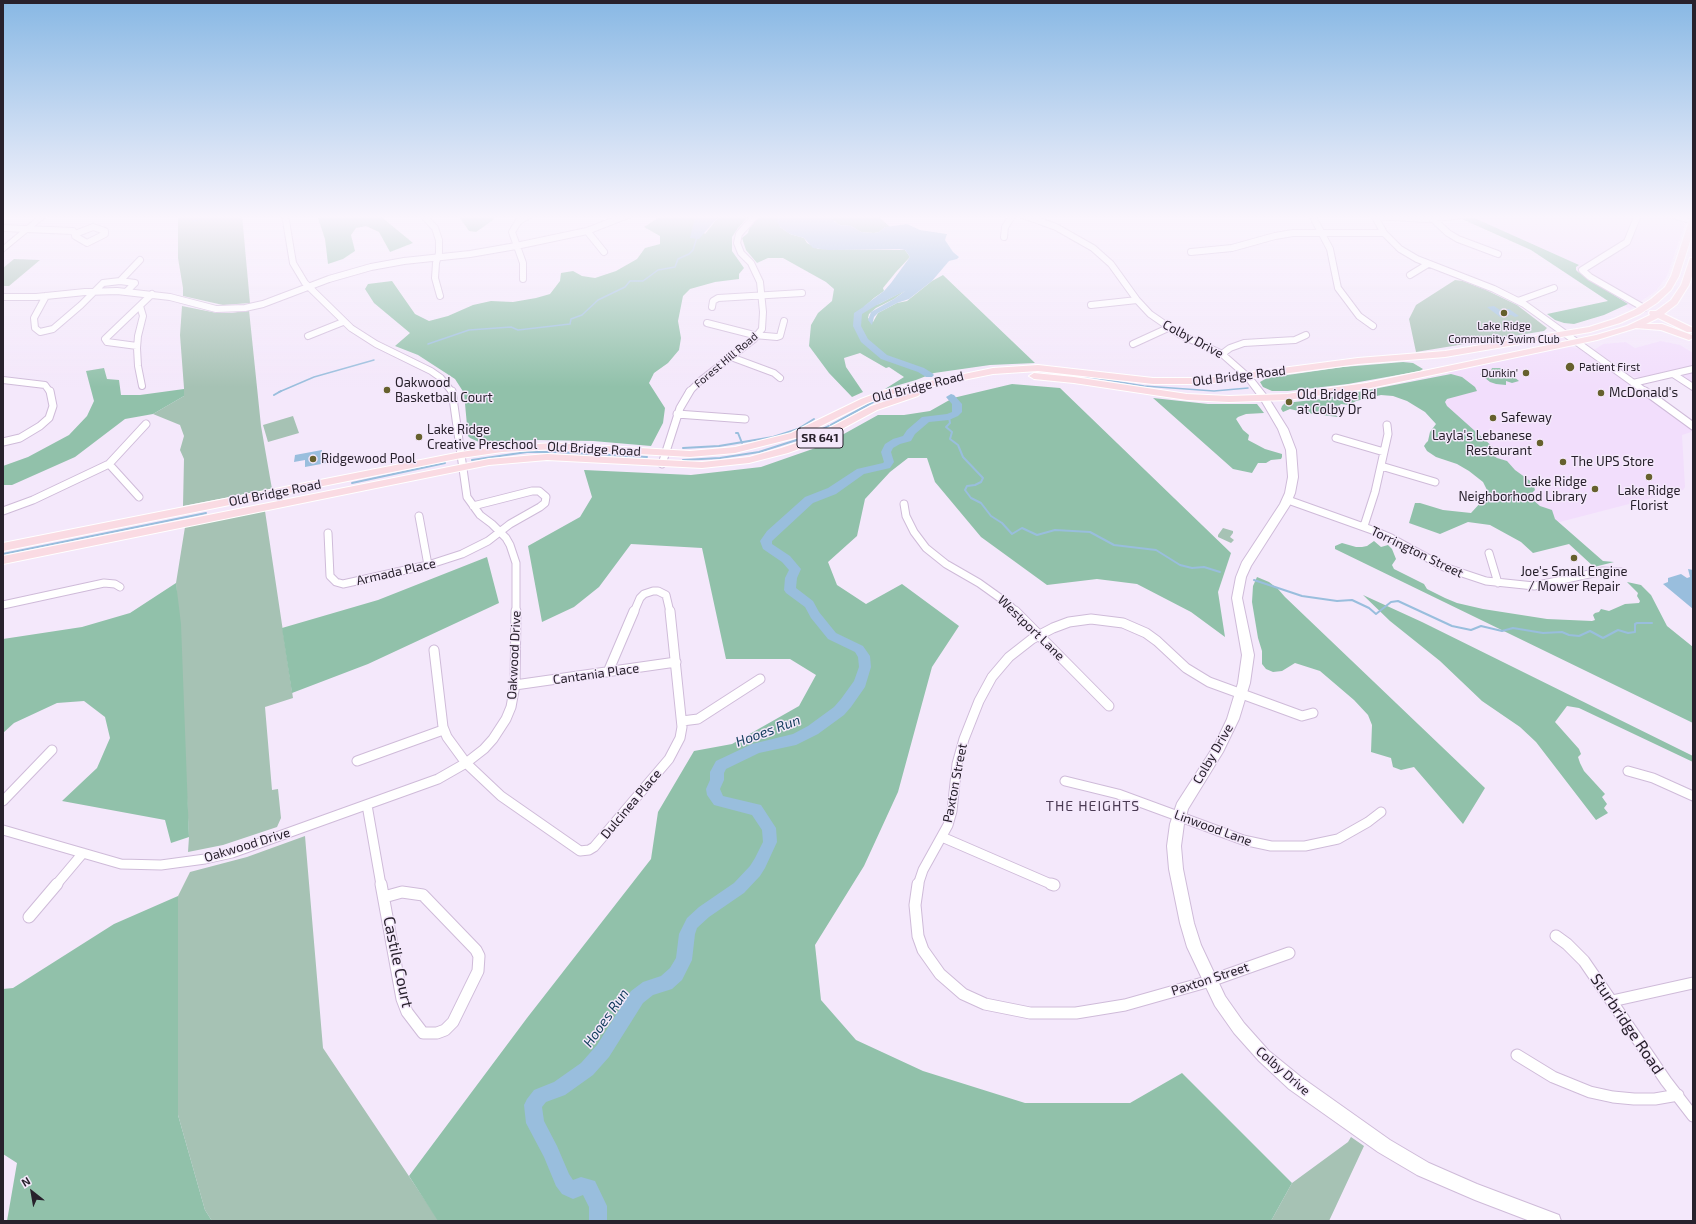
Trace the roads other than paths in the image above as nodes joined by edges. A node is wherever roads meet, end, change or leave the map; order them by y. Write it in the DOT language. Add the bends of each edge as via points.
graph roads {
  1 [pos="128,272"];
  2 [pos="298,272"];
  3 [pos="354,272"];
  4 [pos="436,272"];
  5 [pos="523,272"];
  6 [pos="756,272"];
  7 [pos="1117,272"];
  8 [pos="1335,272"];
  9 [pos="1415,272"];
  10 [pos="1449,272"];
  11 [pos="1584,272"];
  12 [pos="1677,272"];
  13 [pos="1689,272"];
  14 [pos="1410,275"];
  15 [pos="523,279"];
  16 [pos="120,281"];
  17 [pos="309,287"];
  18 [pos="1554,288"];
  19 [pos="1683,290"];
  20 [pos="95,291"];
  21 [pos="127,291"];
  22 [pos="802,293"];
  23 [pos="152,294"];
  24 [pos="762,295"];
  25 [pos="46,296"];
  26 [pos="440,296"];
  27 [pos="3,297"];
  28 [pos="1137,300"];
  29 [pos="1518,301"];
  30 [pos="1091,305"];
  31 [pos="140,306"];
  32 [pos="712,307"];
  33 [pos="1644,308"];
  34 [pos="1657,315"];
  35 [pos="784,321"];
  36 [pos="343,322"];
  37 [pos="707,323"];
  38 [pos="1373,326"];
  39 [pos="1168,328"];
  40 [pos="1630,328"];
  41 [pos="1565,334"];
  42 [pos="1692,334"];
  43 [pos="758,335"];
  44 [pos="1306,335"];
  45 [pos="308,336"];
  46 [pos="1576,342"];
  47 [pos="1133,344"];
  48 [pos="137,346"];
  49 [pos="1222,354"];
  50 [pos="1446,354"];
  51 [pos="731,357"];
  52 [pos="1460,366"];
  53 [pos="1693,369"];
  54 [pos="1673,374"];
  55 [pos="1247,376"];
  56 [pos="780,378"];
  57 [pos="3,380"];
  58 [pos="1633,383"];
  59 [pos="142,386"];
  60 [pos="1693,387"];
  61 [pos="1265,399"];
  62 [pos="677,414"];
  63 [pos="745,419"];
  64 [pos="146,424"];
  65 [pos="1387,425"];
  66 [pos="1693,426"];
  67 [pos="1336,438"];
  68 [pos="3,442"];
  69 [pos="1384,452"];
  70 [pos="666,453"];
  71 [pos="461,455"];
  72 [pos="109,464"];
  73 [pos="662,464"];
  74 [pos="1381,466"];
  75 [pos="462,467"];
  76 [pos="1435,482"];
  77 [pos="139,497"];
  78 [pos="1288,500"];
  79 [pos="904,504"];
  80 [pos="473,506"];
  81 [pos="3,511"];
  82 [pos="419,516"];
  83 [pos="1364,526"];
  84 [pos="500,531"];
  85 [pos="328,534"];
  86 [pos="3,547"];
  87 [pos="1489,553"];
  88 [pos="3,560"];
  89 [pos="428,565"];
  90 [pos="1621,572"];
  91 [pos="1498,583"];
  92 [pos="120,587"];
  93 [pos="3,605"];
  94 [pos="1040,635"];
  95 [pos="434,650"];
  96 [pos="676,662"];
  97 [pos="608,672"];
  98 [pos="760,679"];
  99 [pos="515,685"];
  100 [pos="1241,694"];
  101 [pos="1109,706"];
  102 [pos="1313,713"];
  103 [pos="682,721"];
  104 [pos="443,730"];
  105 [pos="52,750"];
  106 [pos="358,761"];
  107 [pos="466,763"];
  108 [pos="1628,771"];
  109 [pos="1065,781"];
  110 [pos="1693,796"];
  111 [pos="3,801"];
  112 [pos="367,804"];
  113 [pos="1381,812"];
  114 [pos="1179,815"];
  115 [pos="3,830"];
  116 [pos="942,837"];
  117 [pos="83,853"];
  118 [pos="1054,885"];
  119 [pos="384,897"];
  120 [pos="29,917"];
  121 [pos="1556,936"];
  122 [pos="1289,953"];
  123 [pos="1210,981"];
  124 [pos="1693,983"];
  125 [pos="1612,1001"];
  126 [pos="1517,1054"];
  127 [pos="1678,1096"];
  128 [pos="1693,1116"];
  129 [pos="1553,1221"];
  1 -- 16 [label="street"];
  2 -- 17 [label="street, Oakwood Drive"];
  3 -- 17 [label="street"];
  4 -- 26 [label="street"];
  5 -- 15 [label="street"];
  6 -- 24 [label="street, Forest Hill Road"];
  7 -- 28 [label="street, Colby Drive"];
  8 -- 38 [label="street" via="1338,288 1359,316"];
  9 -- 14 [label="street"];
  10 -- 29 [label="street"];
  11 -- 33 [label="street"];
  12 -- 33 [label="main road, Old Bridge Road / SR 641" via="1662,295"];
  13 -- 19 [label="main road, Old Bridge Road / SR 641"];
  16 -- 20 [label="street" via="103,282"];
  16 -- 21 [label="street" via="135,284"];
  17 -- 23 [label="street" via="263,304 236,309 205,307"];
  17 -- 36 [label="street, Oakwood Drive"];
  18 -- 29 [label="street"];
  19 -- 34 [label="main road, Old Bridge Road / SR 641" via="1674,302"];
  19 -- 42 [label="main road" via="1677,312"];
  20 -- 21 [label="street"];
  20 -- 25 [label="street"];
  20 -- 25 [label="street" via="53,329 40,332 35,328 34,318"];
  21 -- 23 [label="street"];
  22 -- 24 [label="street"];
  23 -- 31 [label="street"];
  24 -- 32 [label="street" via="716,298"];
  24 -- 43 [label="street, Forest Hill Road" via="763,326"];
  25 -- 27 [label="street"];
  28 -- 30 [label="street"];
  28 -- 39 [label="street, Colby Drive"];
  29 -- 41 [label="street"];
  31 -- 48 [label="street" via="143,316"];
  31 -- 48 [label="street" via="104,339 107,342"];
  33 -- 34 [label="main road"];
  33 -- 41 [label="main road, Old Bridge Road / SR 641" via="1616,321"];
  34 -- 40 [label="main road, Old Bridge Road / SR 641"];
  34 -- 42 [label="main road" via="1661,321"];
  35 -- 43 [label="street" via="780,336"];
  36 -- 45 [label="street"];
  36 -- 71 [label="street, Oakwood Drive" via="376,344 432,371 447,384 454,396"];
  37 -- 43 [label="street"];
  39 -- 47 [label="street"];
  39 -- 49 [label="street, Colby Drive"];
  40 -- 42 [label="main road" via="1659,326"];
  40 -- 46 [label="main road, Old Bridge Road / SR 641"];
  41 -- 46 [label="street"];
  41 -- 50 [label="main road, Old Bridge Road / SR 641"];
  43 -- 51 [label="street, Forest Hill Road"];
  44 -- 49 [label="street" via="1295,340 1244,344 1230,348"];
  46 -- 52 [label="main road, Old Bridge Road / SR 641"];
  46 -- 58 [label="street"];
  48 -- 59 [label="street"];
  49 -- 55 [label="street, Colby Drive"];
  50 -- 52 [label="main road"];
  50 -- 55 [label="main road, Old Bridge Road / SR 641" via="1352,362"];
  51 -- 56 [label="street" via="774,373"];
  51 -- 62 [label="street, Forest Hill Road" via="694,386"];
  52 -- 61 [label="main road, Old Bridge Road / SR 641" via="1344,390"];
  53 -- 54 [label="street"];
  54 -- 58 [label="street"];
  54 -- 60 [label="street"];
  55 -- 61 [label="street, Colby Drive"];
  55 -- 70 [label="main road, Old Bridge Road / SR 641" via="1166,382 1053,368 994,370 879,395 806,430 763,444 719,452"];
  57 -- 68 [label="street" via="45,385 49,389 53,406 49,418 40,426 20,438"];
  58 -- 66 [label="street"];
  61 -- 73 [label="main road, Old Bridge Road / SR 641" via="1187,397 1041,376 996,378 943,387 896,400 866,412 820,438 767,456 717,464"];
  61 -- 78 [label="street, Colby Drive" via="1283,429 1291,450 1294,477"];
  62 -- 63 [label="street"];
  62 -- 70 [label="street, Forest Hill Road"];
  64 -- 72 [label="street"];
  65 -- 69 [label="street"];
  67 -- 69 [label="street"];
  69 -- 74 [label="street"];
  70 -- 71 [label="main road, Old Bridge Road / SR 641" via="535,446"];
  70 -- 73 [label="street, Forest Hill Road"];
  71 -- 75 [label="street, Oakwood Drive"];
  71 -- 86 [label="main road, Old Bridge Road / SR 641"];
  72 -- 77 [label="street"];
  72 -- 81 [label="street" via="33,500"];
  73 -- 75 [label="main road, Old Bridge Road / SR 641" via="537,457"];
  74 -- 76 [label="street"];
  74 -- 83 [label="street"];
  75 -- 80 [label="street, Oakwood Drive" via="465,488"];
  75 -- 88 [label="main road, Old Bridge Road / SR 641"];
  78 -- 83 [label="street, Torrington Street"];
  78 -- 100 [label="street, Colby Drive" via="1241,576 1237,598 1248,655"];
  79 -- 94 [label="street, Westport Lane" via="906,516 926,548 946,564 992,592"];
  80 -- 84 [label="street, Oakwood Drive"];
  80 -- 84 [label="street, Armada Place" via="536,490 545,495 546,500 543,504"];
  82 -- 89 [label="street"];
  83 -- 91 [label="street, Torrington Street" via="1444,567"];
  84 -- 89 [label="street, Armada Place" via="475,548"];
  84 -- 99 [label="street, Oakwood Drive" via="510,545 516,563"];
  85 -- 89 [label="street, Armada Place" via="330,576 340,584"];
  87 -- 91 [label="street"];
  90 -- 91 [label="street, Torrington Street" via="1603,571 1534,586"];
  92 -- 93 [label="street" via="104,583"];
  94 -- 100 [label="street, Paxton Street" via="1080,620 1102,619 1123,623 1157,641 1197,675"];
  94 -- 101 [label="street, Westport Lane"];
  94 -- 116 [label="street, Paxton Street" via="1020,648 1001,666 979,701 957,764 952,811"];
  95 -- 104 [label="street, Dulcinea Place"];
  96 -- 97 [label="street, Cantania Place"];
  96 -- 97 [label="street, Dulcinea Place" via="668,598 662,592 653,591 644,594 637,602"];
  96 -- 103 [label="street, Dulcinea Place"];
  97 -- 99 [label="street, Cantania Place"];
  98 -- 103 [label="street" via="706,715"];
  99 -- 107 [label="street, Oakwood Drive" via="511,707 501,728 484,749"];
  100 -- 102 [label="street, Paxton Street" via="1302,716"];
  100 -- 114 [label="street, Colby Drive" via="1225,738 1188,796"];
  103 -- 107 [label="street, Dulcinea Place" via="680,738 668,759 594,846 585,851 576,849 508,802"];
  104 -- 106 [label="street"];
  104 -- 107 [label="street, Dulcinea Place"];
  105 -- 111 [label="street"];
  107 -- 112 [label="street, Oakwood Drive" via="438,779"];
  108 -- 110 [label="street" via="1653,778"];
  109 -- 114 [label="street, Linwood Lane" via="1118,794"];
  112 -- 117 [label="street, Oakwood Drive" via="232,853 198,861 162,865 121,864"];
  112 -- 119 [label="street, Castile Court"];
  113 -- 114 [label="street, Linwood Lane" via="1338,839 1320,844 1288,847 1243,840"];
  114 -- 123 [label="street, Colby Drive" via="1174,846 1177,878 1194,947"];
  115 -- 117 [label="street, Oakwood Drive"];
  116 -- 118 [label="street"];
  116 -- 123 [label="street, Paxton Street" via="923,870 918,887 915,905 918,936 929,960 940,974 950,985 968,997 999,1008 1030,1013 1076,1013 1125,1005"];
  117 -- 120 [label="street"];
  119 -- 119 [label="street, Castile Court" via="402,999 407,1012 423,1033 438,1033 453,1022 478,970 479,956 423,895 402,892"];
  121 -- 125 [label="street, Sturbridge Road" via="1584,961"];
  122 -- 123 [label="street, Paxton Street"];
  123 -- 129 [label="street, Colby Drive" via="1220,1001 1252,1044 1276,1068 1313,1097 1384,1146 1423,1169 1474,1192"];
  124 -- 125 [label="street"];
  125 -- 127 [label="street, Sturbridge Road"];
  126 -- 127 [label="street" via="1553,1077 1590,1092 1634,1099"];
  127 -- 128 [label="street, Sturbridge Road"];
}
